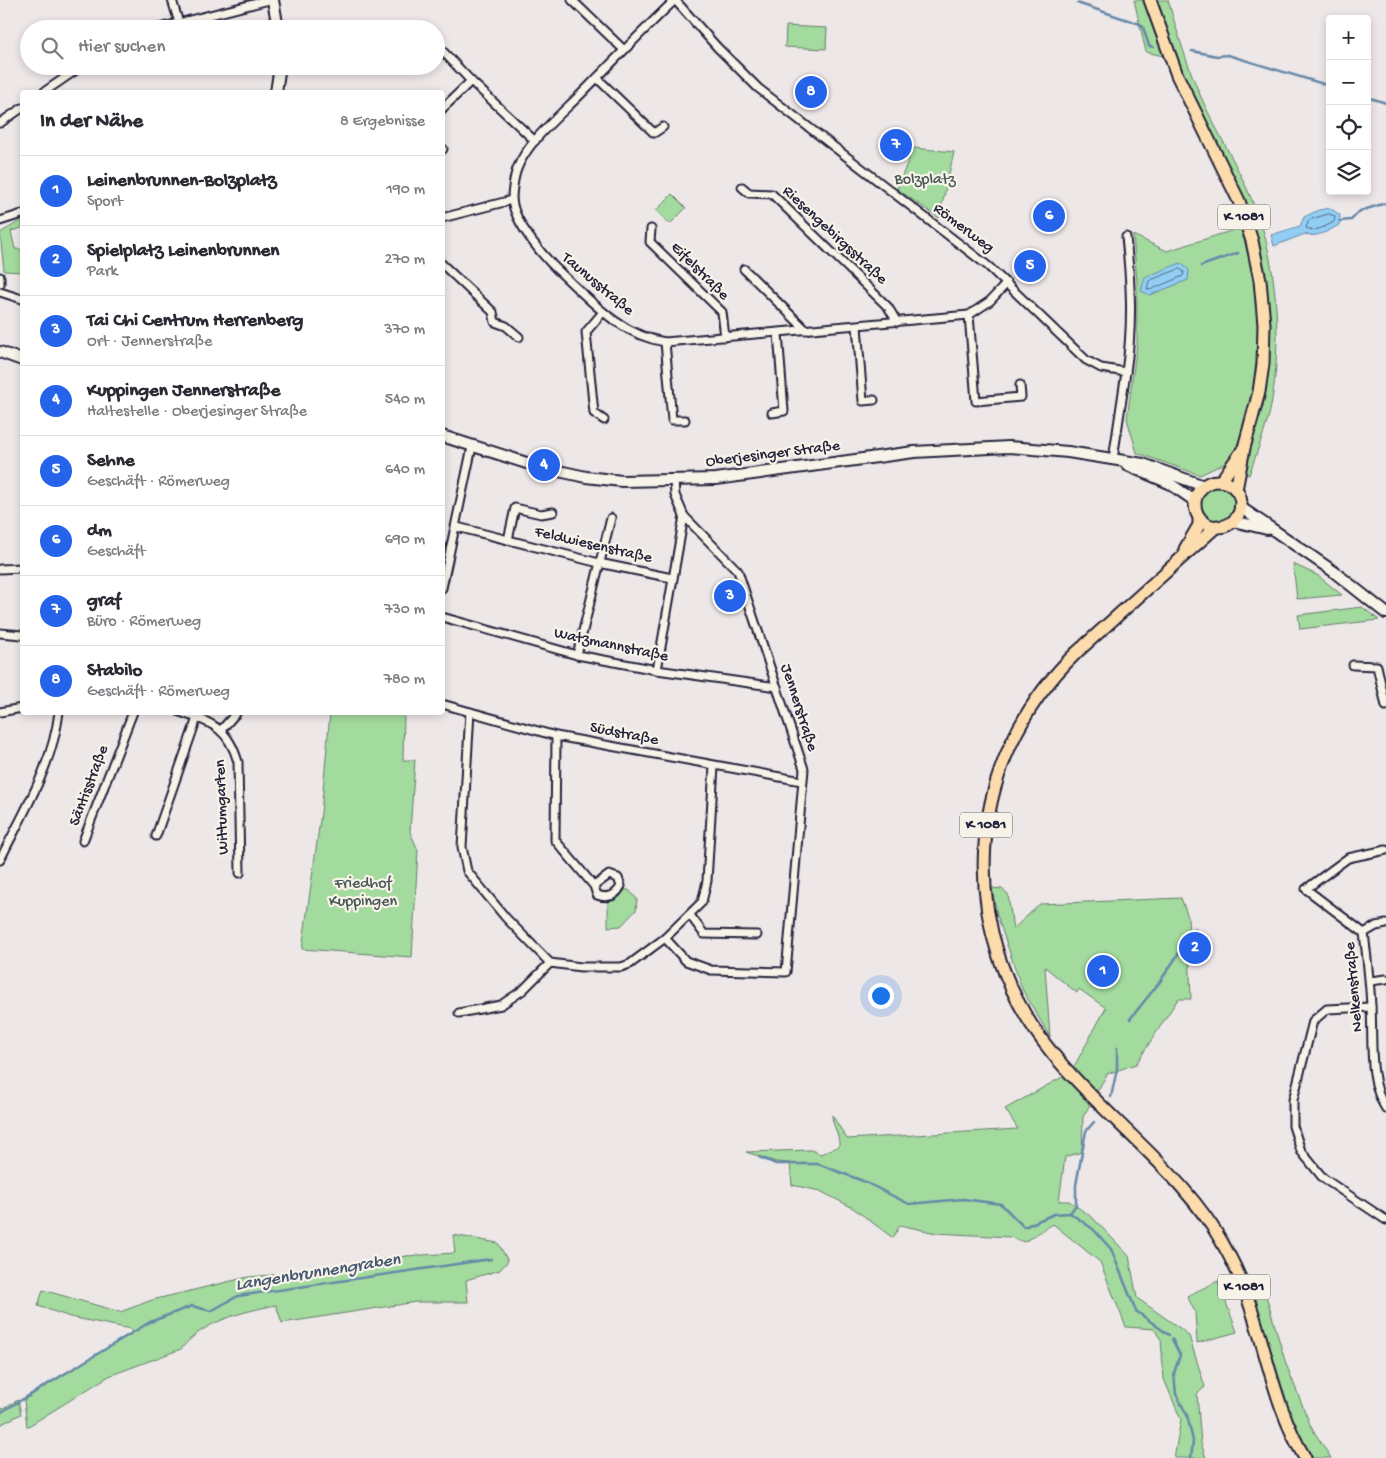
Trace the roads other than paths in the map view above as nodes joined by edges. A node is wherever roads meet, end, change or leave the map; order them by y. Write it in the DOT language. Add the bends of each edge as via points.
graph roads {
  1 [pos="172,0"];
  2 [pos="271,0"];
  3 [pos="572,0"];
  4 [pos="675,0"];
  5 [pos="1150,0"];
  6 [pos="179,20"];
  7 [pos="192,20"];
  8 [pos="276,20"];
  9 [pos="623,49"];
  10 [pos="445,54"];
  11 [pos="69,75"];
  12 [pos="279,75"];
  13 [pos="597,78"];
  14 [pos="471,81"];
  15 [pos="47,90"];
  16 [pos="276,90"];
  17 [pos="445,106"];
  18 [pos="20,109"];
  19 [pos="0,123"];
  20 [pos="663,127"];
  21 [pos="535,141"];
  22 [pos="742,187"];
  23 [pos="512,200"];
  24 [pos="20,215"];
  25 [pos="445,217"];
  26 [pos="0,222"];
  27 [pos="651,229"];
  28 [pos="1126,237"];
  29 [pos="445,267"];
  30 [pos="744,269"];
  31 [pos="0,277"];
  32 [pos="1007,283"];
  33 [pos="0,284"];
  34 [pos="0,292"];
  35 [pos="20,297"];
  36 [pos="603,312"];
  37 [pos="969,315"];
  38 [pos="897,322"];
  39 [pos="857,326"];
  40 [pos="806,330"];
  41 [pos="778,333"];
  42 [pos="519,337"];
  43 [pos="725,337"];
  44 [pos="665,342"];
  45 [pos="0,352"];
  46 [pos="20,359"];
  47 [pos="1126,372"];
  48 [pos="1020,385"];
  49 [pos="874,400"];
  50 [pos="772,413"];
  51 [pos="604,420"];
  52 [pos="685,420"];
  53 [pos="445,437"];
  54 [pos="472,447"];
  55 [pos="1244,448"];
  56 [pos="1116,460"];
  57 [pos="674,480"];
  58 [pos="1221,481"];
  59 [pos="1204,486"];
  60 [pos="1236,490"];
  61 [pos="1195,501"];
  62 [pos="1240,507"];
  63 [pos="554,512"];
  64 [pos="684,516"];
  65 [pos="1199,516"];
  66 [pos="611,518"];
  67 [pos="1233,521"];
  68 [pos="1217,526"];
  69 [pos="457,527"];
  70 [pos="1273,530"];
  71 [pos="508,540"];
  72 [pos="446,558"];
  73 [pos="599,563"];
  74 [pos="1175,563"];
  75 [pos="20,568"];
  76 [pos="0,569"];
  77 [pos="672,578"];
  78 [pos="1386,613"];
  79 [pos="445,618"];
  80 [pos="0,633"];
  81 [pos="20,634"];
  82 [pos="577,655"];
  83 [pos="1353,665"];
  84 [pos="657,670"];
  85 [pos="777,687"];
  86 [pos="445,705"];
  87 [pos="1386,706"];
  88 [pos="20,708"];
  89 [pos="0,712"];
  90 [pos="470,712"];
  91 [pos="59,715"];
  92 [pos="132,715"];
  93 [pos="188,715"];
  94 [pos="234,715"];
  95 [pos="197,718"];
  96 [pos="222,729"];
  97 [pos="556,736"];
  98 [pos="714,766"];
  99 [pos="802,781"];
  100 [pos="156,836"];
  101 [pos="83,841"];
  102 [pos="1386,850"];
  103 [pos="0,860"];
  104 [pos="240,873"];
  105 [pos="594,886"];
  106 [pos="690,915"];
  107 [pos="1386,924"];
  108 [pos="1364,933"];
  109 [pos="757,935"];
  110 [pos="665,938"];
  111 [pos="550,963"];
  112 [pos="1386,979"];
  113 [pos="1370,980"];
  114 [pos="1371,1007"];
  115 [pos="459,1013"];
  116 [pos="1386,1109"];
  117 [pos="1386,1220"];
  118 [pos="1305,1458"];
  1 -- 6 [label="street"];
  2 -- 7 [label="street"];
  2 -- 8 [label="main road"];
  3 -- 9 [label="street"];
  4 -- 9 [label="street"];
  4 -- 32 [label="street, Römerweg" via="758,88"];
  5 -- 55 [label="main road, K 1081" via="1177,75 1239,201 1258,266 1264,309 1263,364"];
  9 -- 13 [label="street"];
  10 -- 14 [label="street"];
  11 -- 15 [label="street"];
  12 -- 16 [label="main road"];
  13 -- 20 [label="street" via="654,133"];
  13 -- 21 [label="street"];
  14 -- 17 [label="street"];
  14 -- 21 [label="street"];
  18 -- 19 [label="street"];
  21 -- 23 [label="street" via="517,169"];
  22 -- 38 [label="street, Riesengebirgsstraße" via="749,193 772,194 888,307"];
  23 -- 25 [label="street"];
  23 -- 36 [label="street, Taunusstraße" via="528,235 548,262"];
  24 -- 26 [label="street"];
  27 -- 43 [label="street, Eifelstraße" via="650,242 722,312"];
  28 -- 47 [label="street" via="1132,298"];
  29 -- 42 [label="street" via="493,312 495,322"];
  30 -- 40 [label="street"];
  31 -- 33 [label="street"];
  32 -- 37 [label="street, Taunusstraße" via="990,301"];
  32 -- 47 [label="street, Römerweg" via="1086,360 1101,368"];
  34 -- 35 [label="street"];
  36 -- 44 [label="street, Taunusstraße" via="646,339"];
  36 -- 51 [label="street" via="586,332 594,413"];
  37 -- 38 [label="street, Taunusstraße"];
  37 -- 48 [label="street" via="976,401 1021,397"];
  38 -- 39 [label="street, Taunusstraße"];
  39 -- 40 [label="street, Taunusstraße"];
  39 -- 49 [label="street" via="863,401"];
  40 -- 41 [label="street, Taunusstraße"];
  41 -- 43 [label="street, Taunusstraße"];
  41 -- 50 [label="street" via="784,411"];
  43 -- 44 [label="street, Taunusstraße"];
  44 -- 52 [label="street" via="672,420"];
  45 -- 46 [label="main road"];
  47 -- 56 [label="street"];
  53 -- 54 [label="main road, Oberjesinger Straße"];
  54 -- 57 [label="main road, Oberjesinger Straße" via="586,477 622,481"];
  54 -- 69 [label="street"];
  55 -- 58 [label="main road, K 1081"];
  55 -- 60 [label="main road, K 1081"];
  56 -- 57 [label="main road, Oberjesinger Straße" via="1030,448 970,448 861,458 733,477"];
  56 -- 59 [label="main road, Oberjesinger Straße" via="1143,464"];
  56 -- 61 [label="main road" via="1169,483"];
  57 -- 64 [label="street, Jennerstraße" via="675,495"];
  58 -- 59 [label="main road"];
  58 -- 60 [label="main road"];
  59 -- 61 [label="main road"];
  60 -- 62 [label="main road"];
  61 -- 65 [label="main road"];
  62 -- 67 [label="main road"];
  62 -- 70 [label="main road"];
  63 -- 71 [label="street, Feldwiesenstraße" via="542,514 515,508"];
  64 -- 77 [label="street"];
  64 -- 85 [label="street, Jennerstraße" via="738,571"];
  65 -- 68 [label="main road"];
  65 -- 74 [label="main road, K 1081" via="1196,531"];
  66 -- 73 [label="street"];
  67 -- 68 [label="main road"];
  67 -- 70 [label="main road"];
  68 -- 74 [label="main road, K 1081"];
  69 -- 71 [label="street, Feldwiesenstraße"];
  69 -- 72 [label="street"];
  70 -- 78 [label="main road" via="1333,570"];
  71 -- 73 [label="street, Feldwiesenstraße"];
  73 -- 77 [label="street, Feldwiesenstraße"];
  73 -- 82 [label="street"];
  74 -- 118 [label="main road, K 1081" via="1076,653 1037,697 1015,733 990,802 984,873 986,901 994,942 1008,982 1021,1009 1044,1043 1195,1203 1226,1250 1250,1304 1280,1407"];
  75 -- 76 [label="street"];
  77 -- 84 [label="street"];
  79 -- 82 [label="street, Watzmannstraße"];
  80 -- 81 [label="street"];
  82 -- 84 [label="street, Watzmannstraße"];
  83 -- 87 [label="street" via="1377,666"];
  84 -- 85 [label="street, Watzmannstraße"];
  85 -- 99 [label="street, Jennerstraße" via="804,769"];
  86 -- 90 [label="street, Südstraße"];
  88 -- 89 [label="street"];
  90 -- 97 [label="street, Südstraße"];
  90 -- 111 [label="street" via="462,847 467,872"];
  91 -- 103 [label="street" via="50,757"];
  92 -- 101 [label="street, Säntisstraße"];
  93 -- 95 [label="street"];
  94 -- 96 [label="street"];
  95 -- 96 [label="street"];
  95 -- 100 [label="street"];
  96 -- 104 [label="street, Wittumgarten" via="238,762"];
  97 -- 98 [label="street, Südstraße"];
  97 -- 105 [label="street" via="554,840"];
  98 -- 99 [label="street, Südstraße"];
  98 -- 106 [label="street" via="707,881 702,902"];
  99 -- 110 [label="street, Jennerstraße" via="786,972 711,970 686,961"];
  102 -- 108 [label="street, Nelkenstraße" via="1348,858 1306,889"];
  106 -- 109 [label="street" via="704,934"];
  106 -- 110 [label="street"];
  107 -- 108 [label="street"];
  108 -- 113 [label="street, Nelkenstraße"];
  110 -- 111 [label="street" via="640,958 621,967"];
  111 -- 115 [label="street" via="523,990 501,1005"];
  112 -- 113 [label="street"];
  113 -- 114 [label="street, Nelkenstraße"];
  114 -- 116 [label="street, Nelkenstraße" via="1378,1095"];
  114 -- 117 [label="street" via="1327,1009 1313,1021 1292,1119 1301,1151 1323,1178"];
}
